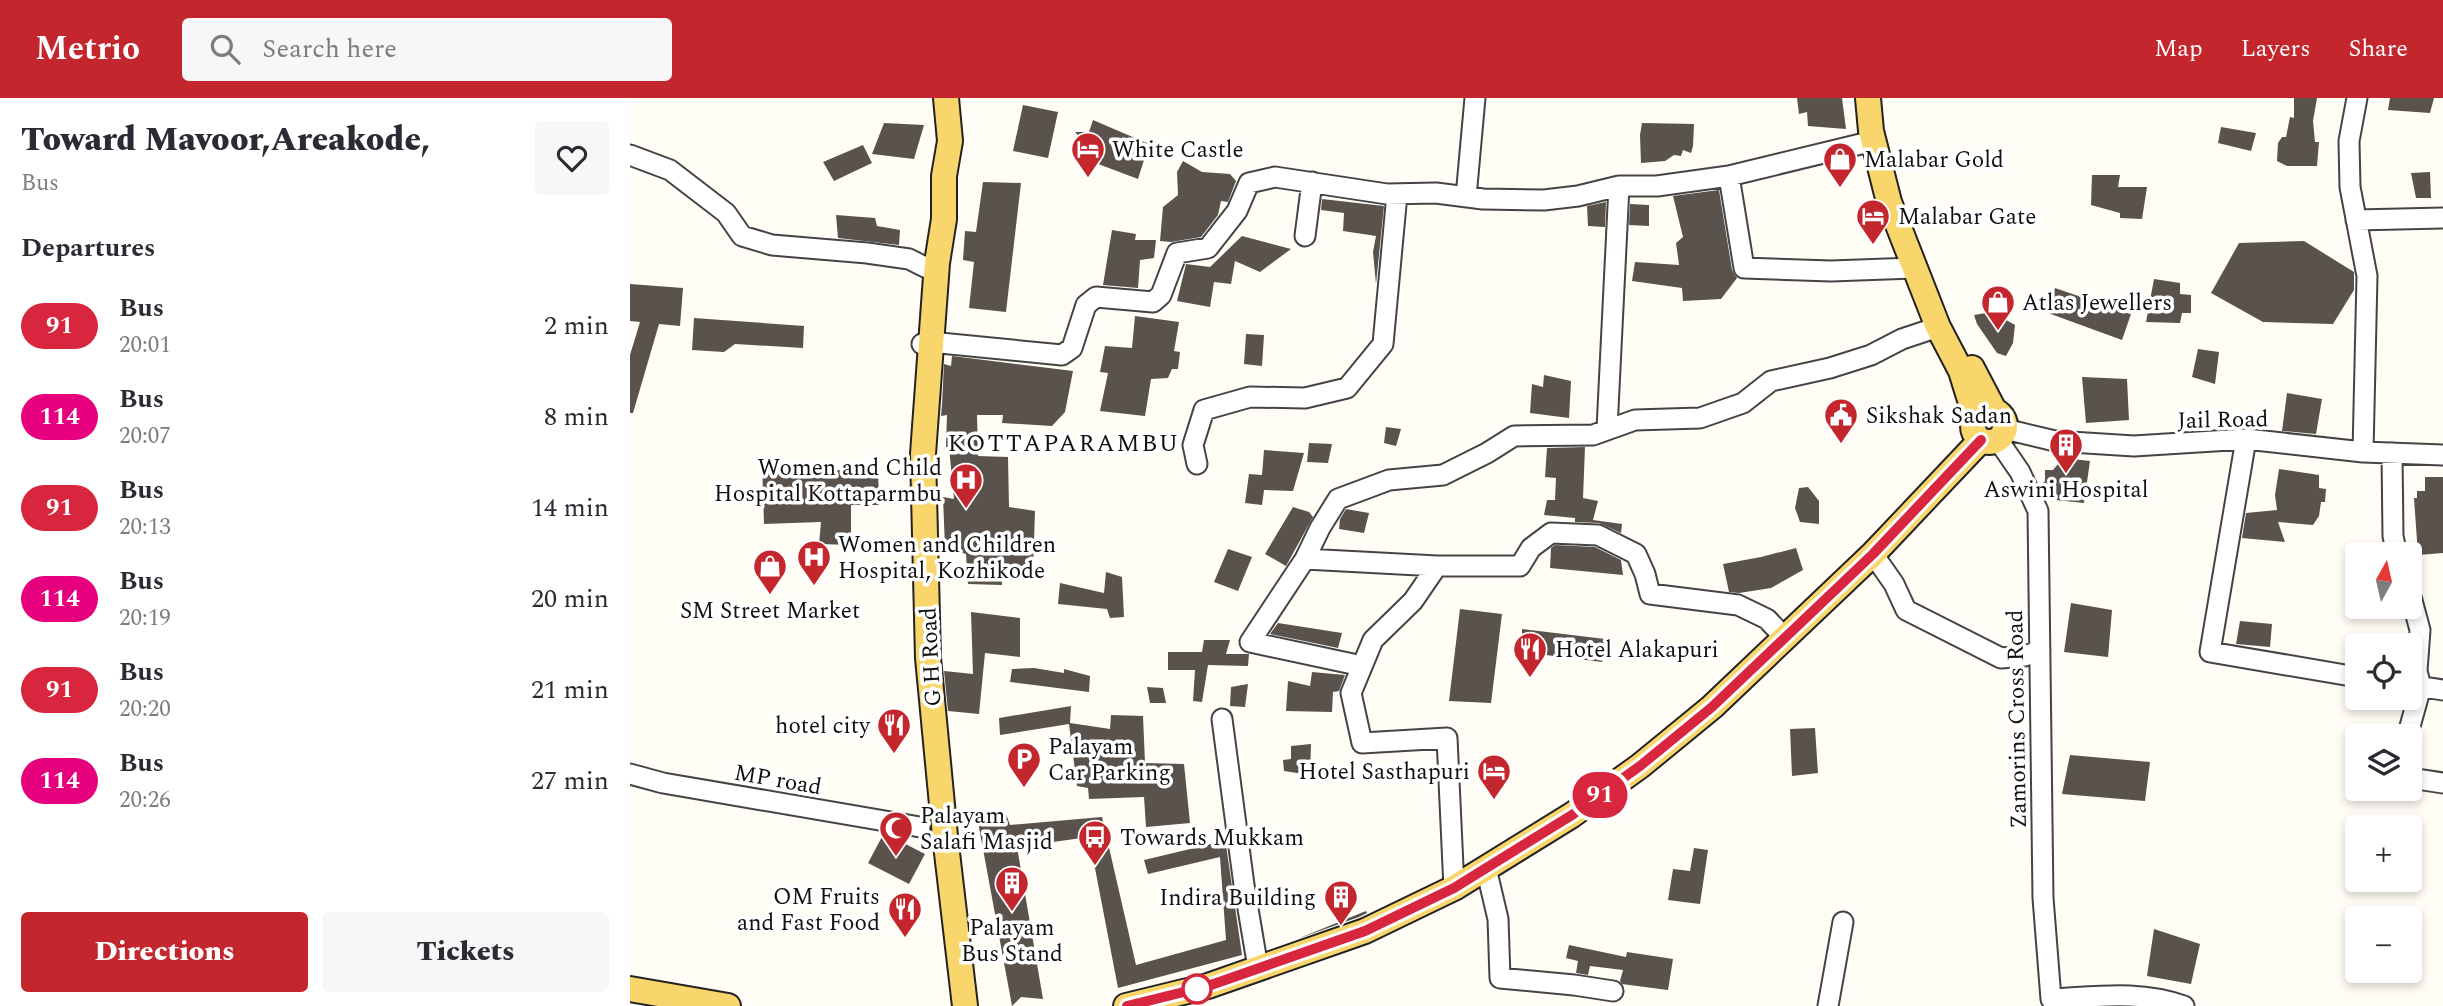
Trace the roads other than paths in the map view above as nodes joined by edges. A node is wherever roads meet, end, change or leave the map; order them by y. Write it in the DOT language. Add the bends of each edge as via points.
graph roads {
  1 [pos="930,98"];
  2 [pos="946,98"];
  3 [pos="1475,98"];
  4 [pos="1868,98"];
  5 [pos="1878,98"];
  6 [pos="2357,98"];
  7 [pos="1873,141"];
  8 [pos="630,155"];
  9 [pos="1729,176"];
  10 [pos="1312,182"];
  11 [pos="1619,186"];
  12 [pos="1397,194"];
  13 [pos="1466,197"];
  14 [pos="2443,218"];
  15 [pos="2356,220"];
  16 [pos="1305,236"];
  17 [pos="927,268"];
  18 [pos="1914,268"];
  19 [pos="1938,327"];
  20 [pos="926,343"];
  21 [pos="1991,427"];
  22 [pos="1607,429"];
  23 [pos="2246,439"];
  24 [pos="2363,452"];
  25 [pos="2392,453"];
  26 [pos="2443,455"];
  27 [pos="1197,464"];
  28 [pos="2394,542"];
  29 [pos="1873,554"];
  30 [pos="1305,559"];
  31 [pos="1437,566"];
  32 [pos="1785,638"];
  33 [pos="2040,650"];
  34 [pos="1362,666"];
  35 [pos="2345,675"];
  36 [pos="2422,687"];
  37 [pos="2443,690"];
  38 [pos="1222,719"];
  39 [pos="630,774"];
  40 [pos="2422,780"];
  41 [pos="2443,783"];
  42 [pos="920,827"];
  43 [pos="1486,868"];
  44 [pos="1454,888"];
  45 [pos="1843,922"];
  46 [pos="1258,968"];
  47 [pos="630,989"];
  48 [pos="1613,991"];
  49 [pos="1162,1002"];
  50 [pos="2053,1003"];
  51 [pos="728,1006"];
  52 [pos="948,1006"];
  53 [pos="965,1006"];
  54 [pos="1126,1006"];
  55 [pos="1828,1006"];
  56 [pos="2183,1006"];
  1 -- 17 [label="main road, G H Road" via="935,131 933,229"];
  2 -- 20 [label="main road, G H Road" via="950,141 944,219"];
  3 -- 13 [label="street"];
  4 -- 7 [label="main road"];
  5 -- 21 [label="main road" via="1880,129 1897,201"];
  6 -- 15 [label="street" via="2349,141"];
  7 -- 9 [label="street"];
  7 -- 18 [label="main road" via="1889,202"];
  8 -- 17 [label="street" via="670,170 726,213 742,236 772,245 909,259"];
  9 -- 11 [label="street"];
  9 -- 18 [label="street" via="1744,268"];
  10 -- 12 [label="street"];
  10 -- 16 [label="street"];
  10 -- 20 [label="street" via="1275,177 1250,183 1237,211 1208,248 1177,253 1161,295 1153,302 1096,297 1086,305 1072,348 1062,355"];
  11 -- 13 [label="street" via="1544,200"];
  11 -- 22 [label="street"];
  12 -- 13 [label="street"];
  12 -- 27 [label="street" via="1383,344 1347,388 1305,398 1250,397 1204,410 1193,445"];
  14 -- 15 [label="street"];
  15 -- 24 [label="street" via="2367,276"];
  17 -- 20 [label="main road, G H Road"];
  18 -- 19 [label="main road"];
  19 -- 21 [label="main road"];
  19 -- 22 [label="street" via="1850,362 1772,381 1743,403 1700,418 1635,420"];
  20 -- 52 [label="main road, G H Road" via="911,461 917,670"];
  20 -- 53 [label="main road, G H Road" via="923,454 928,658"];
  21 -- 23 [label="street, Jail Road" via="2055,441 2134,446"];
  21 -- 29 [label="main road"];
  21 -- 33 [label="street, Zamorins Cross Road" via="2020,472 2038,512"];
  22 -- 30 [label="street" via="1593,435 1514,436 1443,475 1389,480 1338,499"];
  23 -- 24 [label="street, Jail Road"];
  23 -- 35 [label="street" via="2210,652"];
  24 -- 25 [label="street, Jail Road"];
  25 -- 26 [label="street, Jail Road"];
  25 -- 28 [label="street"];
  29 -- 32 [label="main road"];
  29 -- 33 [label="street" via="1906,610 2001,658"];
  30 -- 31 [label="street"];
  30 -- 34 [label="street" via="1250,642"];
  31 -- 32 [label="street" via="1520,566 1531,548 1551,533 1598,535 1636,554 1650,594 1738,605 1767,619"];
  31 -- 34 [label="street" via="1413,601 1373,640"];
  32 -- 43 [label="main road" via="1640,766"];
  33 -- 50 [label="street, Zamorins Cross Road" via="2043,898"];
  34 -- 44 [label="street" via="1352,693 1362,743 1447,738"];
  36 -- 37 [label="street"];
  38 -- 46 [label="street"];
  39 -- 42 [label="street, MP road"];
  40 -- 41 [label="street"];
  43 -- 44 [label="main road"];
  43 -- 48 [label="street" via="1498,919 1500,978"];
  44 -- 46 [label="main road" via="1365,931"];
  45 -- 55 [label="street"];
  46 -- 49 [label="main road"];
  47 -- 51 [label="main road"];
  49 -- 54 [label="main road"];
  50 -- 56 [label="street" via="2138,995"];
}
